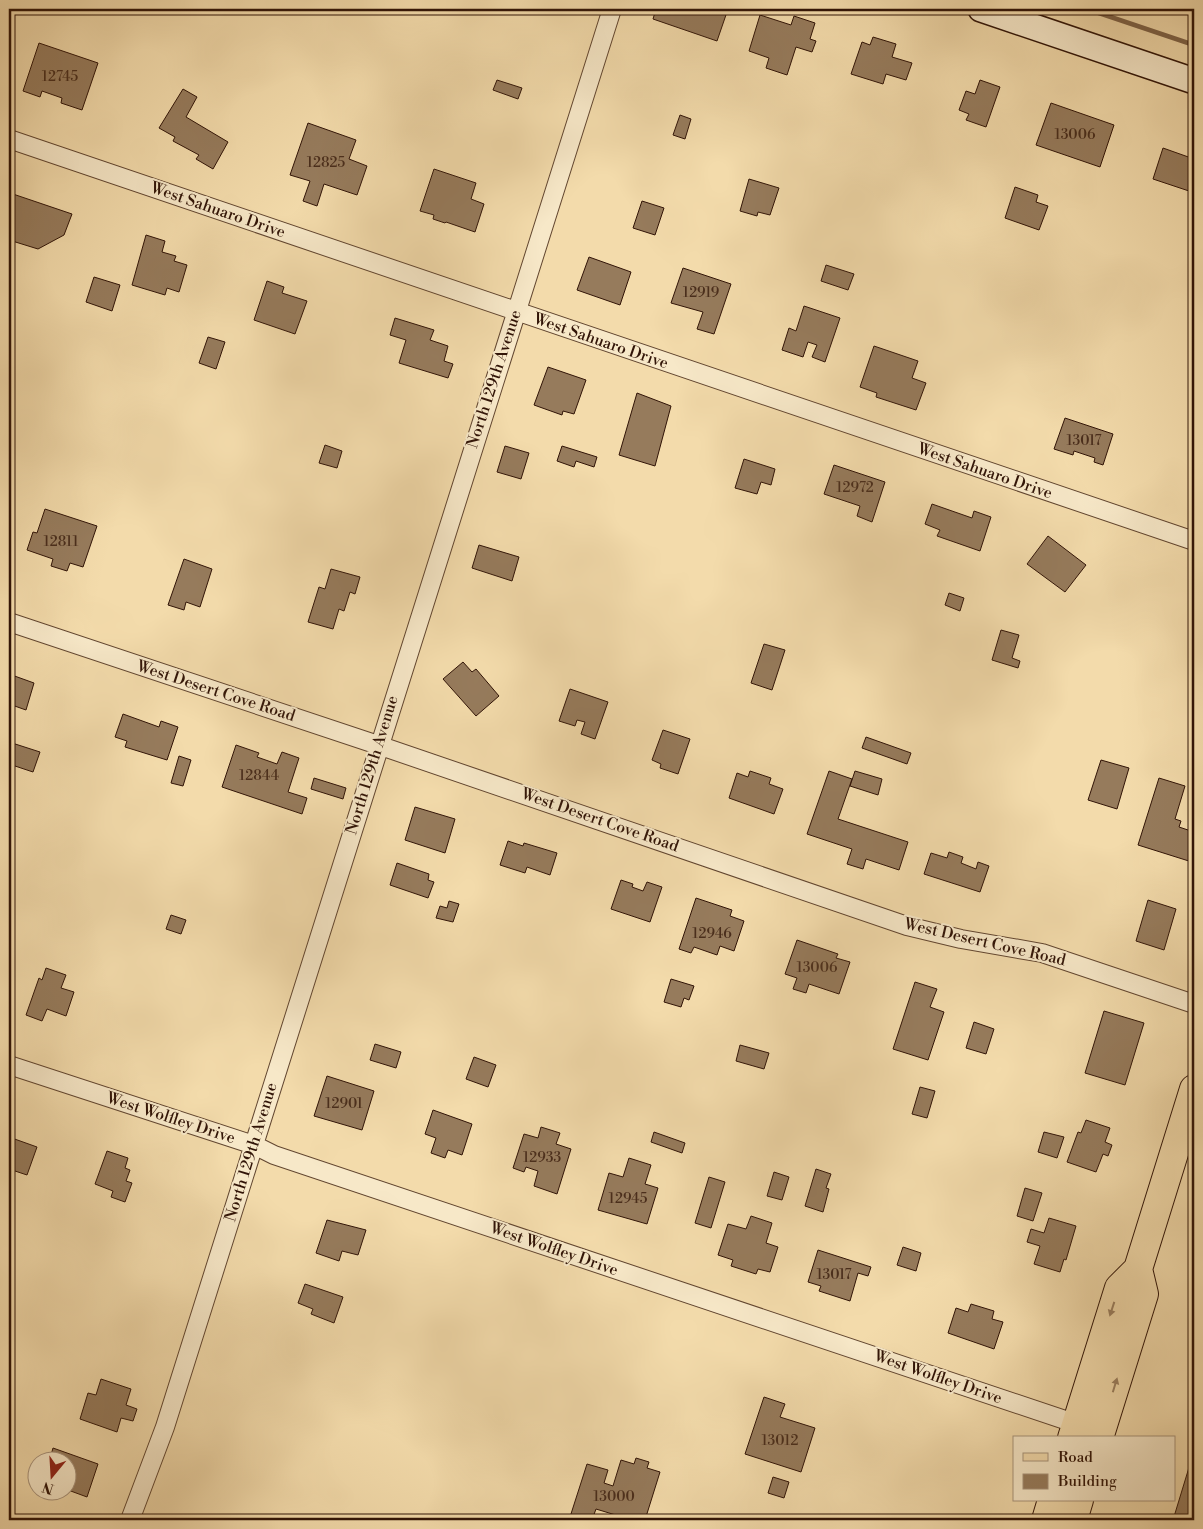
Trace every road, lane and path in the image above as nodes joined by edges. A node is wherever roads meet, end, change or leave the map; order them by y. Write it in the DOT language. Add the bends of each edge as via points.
graph roads {
  1 [pos="612,9"];
  2 [pos="981,9"];
  3 [pos="1194,81"];
  4 [pos="9,139"];
  5 [pos="515,312"];
  6 [pos="1194,541"];
  7 [pos="9,622"];
  8 [pos="378,745"];
  9 [pos="1194,1004"];
  10 [pos="9,1065"];
  11 [pos="1194,1089"];
  12 [pos="254,1144"];
  13 [pos="1087,1433"];
  14 [pos="1051,1502"];
  15 [pos="1078,1502"];
  16 [pos="130,1520"];
  17 [pos="1046,1520"];
  18 [pos="1073,1520"];
  1 -- 5 [label="street, North 129th Avenue"];
  2 -- 3 [label="main road"];
  4 -- 5 [label="street, West Sahuaro Drive"];
  5 -- 6 [label="street, West Sahuaro Drive"];
  5 -- 8 [label="street, North 129th Avenue"];
  7 -- 8 [label="street, West Desert Cove Road"];
  8 -- 9 [label="street, West Desert Cove Road" via="907,926 1042,953"];
  8 -- 12 [label="street, North 129th Avenue"];
  10 -- 12 [label="street, West Wolfley Drive"];
  11 -- 13 [label="main road" via="1138,1269 1144,1294"];
  12 -- 13 [label="street, West Wolfley Drive" via="274,1155"];
  12 -- 16 [label="street, North 129th Avenue" via="164,1427"];
  14 -- 17 [label="main road"];
  15 -- 18 [label="main road"];
}
